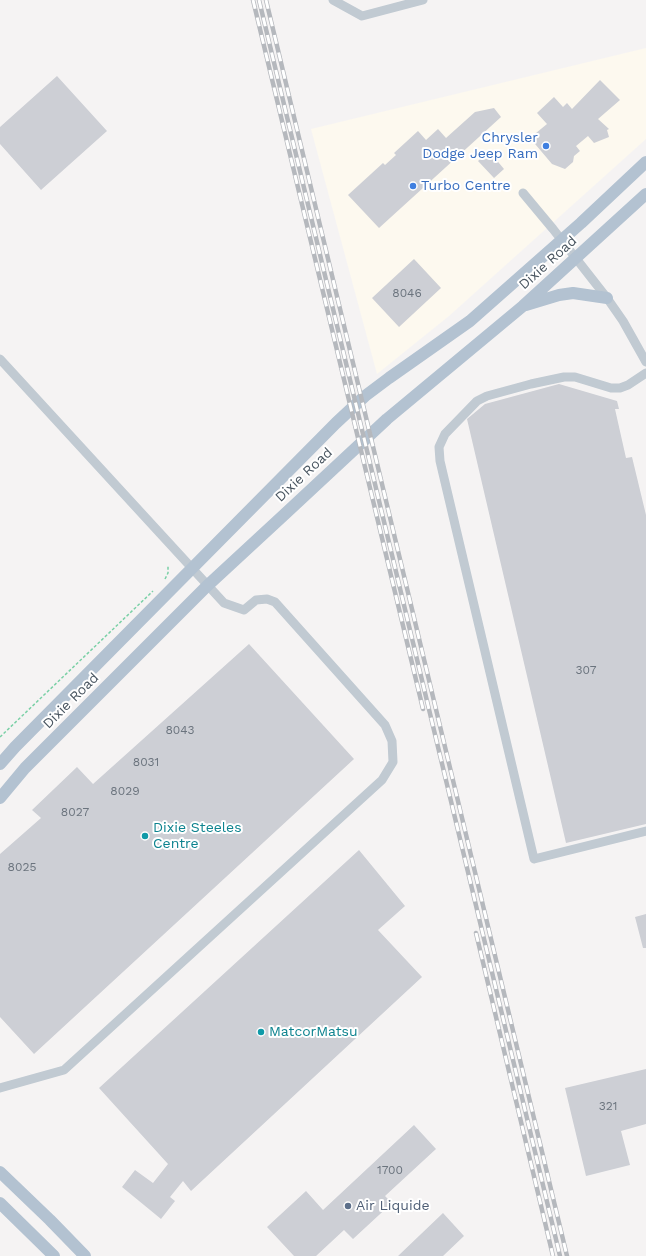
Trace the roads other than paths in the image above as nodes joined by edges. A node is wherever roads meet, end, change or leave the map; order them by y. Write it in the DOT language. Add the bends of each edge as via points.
graph roads {
  1 [pos="333,0"];
  2 [pos="423,0"];
  3 [pos="646,162"];
  4 [pos="523,193"];
  5 [pos="646,194"];
  6 [pos="562,240"];
  7 [pos="576,258"];
  8 [pos="607,298"];
  9 [pos="523,306"];
  10 [pos="0,359"];
  11 [pos="646,362"];
  12 [pos="646,373"];
  13 [pos="192,569"];
  14 [pos="208,586"];
  15 [pos="0,764"];
  16 [pos="0,798"];
  17 [pos="646,831"];
  18 [pos="0,1088"];
  19 [pos="0,1172"];
  20 [pos="0,1203"];
  21 [pos="54,1256"];
  22 [pos="85,1256"];
  1 -- 2 [label="street" via="362,16"];
  3 -- 6 [label="main road, Dixie Road"];
  4 -- 6 [label="street"];
  5 -- 7 [label="main road, Dixie Road"];
  6 -- 7 [label="street"];
  6 -- 13 [label="main road, Dixie Road" via="470,321 365,396"];
  7 -- 8 [label="street"];
  7 -- 9 [label="main road, Dixie Road"];
  8 -- 9 [label="main road" via="573,293"];
  8 -- 11 [label="street"];
  9 -- 14 [label="main road, Dixie Road" via="387,420"];
  10 -- 13 [label="street"];
  12 -- 17 [label="street" via="620,388 611,388 576,377 564,377 487,396 477,402 445,434 439,447 440,461 534,859"];
  13 -- 14 [label="street"];
  13 -- 15 [label="main road, Dixie Road"];
  14 -- 16 [label="main road, Dixie Road" via="25,768"];
  14 -- 18 [label="street" via="224,603 244,610 256,600 267,599 275,602 385,725 392,741 393,762 382,780 64,1070"];
  19 -- 22 [label="main road"];
  20 -- 21 [label="main road"];
}
